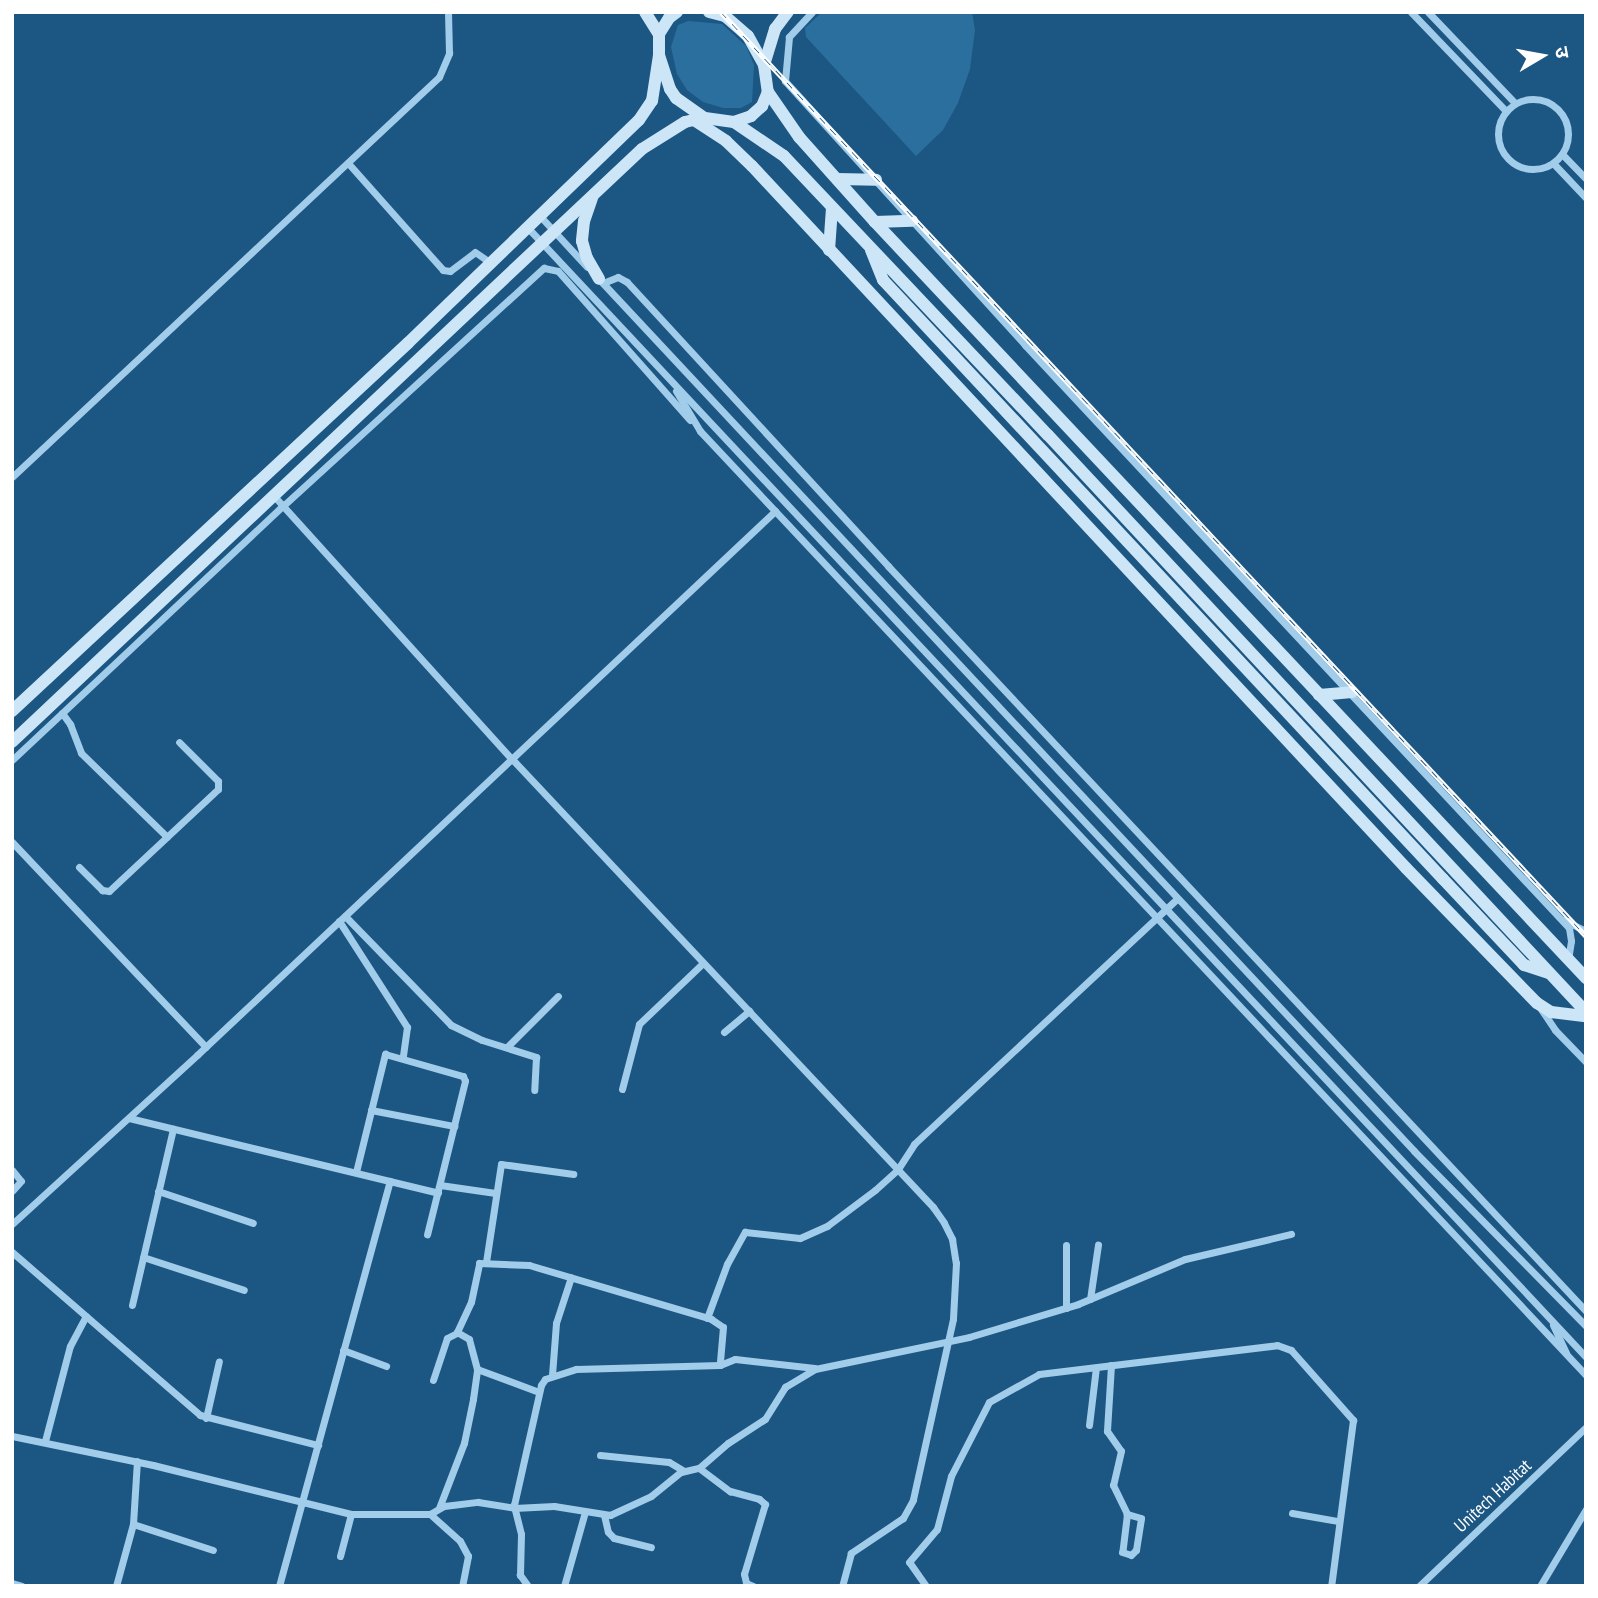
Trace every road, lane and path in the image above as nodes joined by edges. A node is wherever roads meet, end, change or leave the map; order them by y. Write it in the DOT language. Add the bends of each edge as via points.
graph roads {
  1 [pos="448,12"];
  2 [pos="645,12"];
  3 [pos="677,12"];
  4 [pos="709,12"];
  5 [pos="788,12"];
  6 [pos="812,12"];
  7 [pos="1411,12"];
  8 [pos="1428,12"];
  9 [pos="659,34"];
  10 [pos="659,55"];
  11 [pos="764,65"];
  12 [pos="768,92"];
  13 [pos="1515,103"];
  14 [pos="1506,110"];
  15 [pos="700,119"];
  16 [pos="734,122"];
  17 [pos="1562,154"];
  18 [pos="348,163"];
  19 [pos="1553,163"];
  20 [pos="837,179"];
  21 [pos="1586,179"];
  22 [pos="876,180"];
  23 [pos="593,195"];
  24 [pos="1586,198"];
  25 [pos="832,208"];
  26 [pos="540,216"];
  27 [pos="912,220"];
  28 [pos="875,222"];
  29 [pos="528,228"];
  30 [pos="554,231"];
  31 [pos="542,242"];
  32 [pos="829,250"];
  33 [pos="491,263"];
  34 [pos="520,263"];
  35 [pos="532,276"];
  36 [pos="601,281"];
  37 [pos="399,376"];
  38 [pos="668,378"];
  39 [pos="411,389"];
  40 [pos="700,431"];
  41 [pos="12,477"];
  42 [pos="274,496"];
  43 [pos="284,505"];
  44 [pos="775,511"];
  45 [pos="1352,692"];
  46 [pos="1319,695"];
  47 [pos="12,711"];
  48 [pos="62,713"];
  49 [pos="12,742"];
  50 [pos="179,742"];
  51 [pos="512,759"];
  52 [pos="12,760"];
  53 [pos="167,837"];
  54 [pos="12,842"];
  55 [pos="79,867"];
  56 [pos="1177,899"];
  57 [pos="1165,909"];
  58 [pos="342,918"];
  59 [pos="1156,918"];
  60 [pos="1560,919"];
  61 [pos="1586,930"];
  62 [pos="1568,960"];
  63 [pos="703,962"];
  64 [pos="1586,978"];
  65 [pos="558,996"];
  66 [pos="1537,1003"];
  67 [pos="749,1011"];
  68 [pos="1586,1014"];
  69 [pos="724,1032"];
  70 [pos="206,1046"];
  71 [pos="507,1047"];
  72 [pos="403,1057"];
  73 [pos="1586,1062"];
  74 [pos="622,1089"];
  75 [pos="534,1090"];
  76 [pos="371,1110"];
  77 [pos="129,1118"];
  78 [pos="454,1126"];
  79 [pos="173,1129"];
  80 [pos="898,1169"];
  81 [pos="12,1170"];
  82 [pos="356,1172"];
  83 [pos="573,1174"];
  84 [pos="390,1181"];
  85 [pos="1465,1182"];
  86 [pos="439,1189"];
  87 [pos="12,1191"];
  88 [pos="158,1191"];
  89 [pos="1454,1192"];
  90 [pos="495,1193"];
  91 [pos="253,1223"];
  92 [pos="12,1224"];
  93 [pos="427,1234"];
  94 [pos="1291,1234"];
  95 [pos="1066,1245"];
  96 [pos="1098,1245"];
  97 [pos="12,1252"];
  98 [pos="143,1257"];
  99 [pos="486,1262"];
  100 [pos="571,1276"];
  101 [pos="244,1290"];
  102 [pos="1090,1299"];
  103 [pos="132,1306"];
  104 [pos="1066,1308"];
  105 [pos="1583,1308"];
  106 [pos="1574,1314"];
  107 [pos="86,1316"];
  108 [pos="707,1318"];
  109 [pos="1551,1320"];
  110 [pos="1586,1326"];
  111 [pos="457,1333"];
  112 [pos="950,1340"];
  113 [pos="343,1350"];
  114 [pos="1586,1357"];
  115 [pos="1569,1360"];
  116 [pos="219,1361"];
  117 [pos="720,1365"];
  118 [pos="1111,1365"];
  119 [pos="386,1366"];
  120 [pos="1096,1367"];
  121 [pos="477,1369"];
  122 [pos="815,1369"];
  123 [pos="552,1375"];
  124 [pos="1586,1376"];
  125 [pos="433,1380"];
  126 [pos="539,1392"];
  127 [pos="206,1418"];
  128 [pos="1088,1425"];
  129 [pos="1586,1427"];
  130 [pos="12,1436"];
  131 [pos="46,1441"];
  132 [pos="318,1446"];
  133 [pos="600,1455"];
  134 [pos="137,1461"];
  135 [pos="699,1468"];
  136 [pos="684,1471"];
  137 [pos="303,1504"];
  138 [pos="439,1508"];
  139 [pos="514,1508"];
  140 [pos="1586,1509"];
  141 [pos="585,1512"];
  142 [pos="1292,1513"];
  143 [pos="351,1514"];
  144 [pos="430,1514"];
  145 [pos="1127,1514"];
  146 [pos="604,1515"];
  147 [pos="1338,1521"];
  148 [pos="133,1524"];
  149 [pos="651,1547"];
  150 [pos="213,1550"];
  151 [pos="340,1556"];
  152 [pos="12,1583"];
  153 [pos="22,1586"];
  154 [pos="116,1586"];
  155 [pos="279,1586"];
  156 [pos="462,1586"];
  157 [pos="528,1586"];
  158 [pos="564,1586"];
  159 [pos="753,1586"];
  160 [pos="842,1586"];
  161 [pos="926,1586"];
  162 [pos="1331,1586"];
  163 [pos="1419,1586"];
  164 [pos="1540,1586"];
  1 -- 18 [label="street" via="449,53 439,77"];
  2 -- 9 [label="street"];
  3 -- 9 [label="street"];
  4 -- 11 [label="street" via="725,16 748,36"];
  5 -- 11 [label="street" via="775,29"];
  6 -- 22 [label="street" via="789,37 784,79"];
  7 -- 14 [label="street"];
  8 -- 13 [label="street"];
  9 -- 10 [label="street"];
  10 -- 15 [label="street" via="670,89"];
  10 -- 26 [label="street" via="652,101 639,120"];
  11 -- 12 [label="street"];
  12 -- 16 [label="street" via="751,117"];
  12 -- 20 [label="street" via="799,137"];
  13 -- 14 [label="street"];
  13 -- 17 [label="street" via="1538,99 1559,110 1568,131"];
  14 -- 19 [label="street" via="1497,131 1503,153 1520,167 1542,168"];
  15 -- 16 [label="street"];
  15 -- 23 [label="street" via="657,137"];
  15 -- 32 [label="street" via="737,150"];
  16 -- 25 [label="street" via="774,147"];
  17 -- 19 [label="street"];
  17 -- 21 [label="street"];
  18 -- 33 [label="street" via="443,270 450,271 475,252"];
  18 -- 41 [label="street"];
  19 -- 24 [label="street"];
  20 -- 22 [label="street"];
  20 -- 28 [label="street"];
  22 -- 27 [label="street"];
  23 -- 30 [label="street"];
  23 -- 36 [label="street" via="583,241"];
  25 -- 32 [label="street"];
  25 -- 68 [label="street"];
  26 -- 29 [label="street"];
  26 -- 30 [label="street"];
  27 -- 28 [label="street"];
  27 -- 45 [label="street"];
  28 -- 46 [label="street"];
  29 -- 31 [label="street"];
  29 -- 33 [label="street"];
  30 -- 31 [label="street"];
  30 -- 36 [label="street"];
  31 -- 34 [label="street"];
  31 -- 38 [label="street"];
  32 -- 66 [label="street"];
  33 -- 47 [label="street"];
  34 -- 35 [label="street"];
  34 -- 37 [label="street"];
  35 -- 39 [label="street"];
  35 -- 40 [label="street" via="549,267 558,271"];
  36 -- 56 [label="street"];
  36 -- 85 [label="street" via="618,277 627,282"];
  37 -- 39 [label="street"];
  37 -- 42 [label="street"];
  38 -- 40 [label="street"];
  38 -- 57 [label="street"];
  39 -- 43 [label="street"];
  40 -- 44 [label="street"];
  42 -- 43 [label="street"];
  42 -- 49 [label="street"];
  43 -- 48 [label="street"];
  43 -- 51 [label="street"];
  44 -- 51 [label="street"];
  44 -- 59 [label="street"];
  45 -- 46 [label="street"];
  45 -- 60 [label="street"];
  46 -- 62 [label="street"];
  48 -- 52 [label="street"];
  48 -- 53 [label="street" via="81,753"];
  50 -- 53 [label="street" via="219,786"];
  51 -- 58 [label="street"];
  51 -- 63 [label="street"];
  53 -- 55 [label="street" via="109,891 102,890"];
  54 -- 70 [label="street"];
  56 -- 57 [label="street"];
  56 -- 89 [label="street"];
  57 -- 59 [label="street"];
  57 -- 109 [label="street"];
  58 -- 70 [label="street"];
  58 -- 71 [label="street" via="451,1025"];
  58 -- 72 [label="street" via="407,1027"];
  59 -- 80 [label="street" via="915,1144"];
  59 -- 115 [label="street"];
  60 -- 61 [label="street"];
  60 -- 62 [label="street" via="1571,932"];
  62 -- 64 [label="street"];
  63 -- 67 [label="street"];
  63 -- 74 [label="street" via="639,1024"];
  65 -- 71 [label="street"];
  66 -- 68 [label="street" via="1551,1012"];
  66 -- 73 [label="street"];
  67 -- 69 [label="street"];
  67 -- 80 [label="street"];
  70 -- 77 [label="street"];
  71 -- 75 [label="street" via="536,1057"];
  72 -- 76 [label="street" via="385,1054"];
  72 -- 78 [label="street" via="465,1078"];
  76 -- 78 [label="street"];
  76 -- 82 [label="street"];
  77 -- 79 [label="street"];
  77 -- 92 [label="street"];
  78 -- 86 [label="street"];
  79 -- 82 [label="street"];
  79 -- 88 [label="street"];
  80 -- 108 [label="street" via="820,1230 794,1238 745,1232 727,1264"];
  80 -- 112 [label="street" via="933,1207 952,1239 956,1263"];
  81 -- 87 [label="street" via="21,1181"];
  82 -- 84 [label="street"];
  83 -- 90 [label="street" via="502,1162"];
  84 -- 86 [label="street"];
  84 -- 113 [label="street"];
  85 -- 89 [label="street"];
  85 -- 105 [label="street"];
  86 -- 90 [label="street"];
  86 -- 93 [label="street"];
  88 -- 91 [label="street"];
  88 -- 98 [label="street"];
  89 -- 106 [label="street"];
  90 -- 99 [label="street"];
  94 -- 102 [label="street" via="1185,1259"];
  95 -- 104 [label="street"];
  96 -- 102 [label="street"];
  97 -- 107 [label="street"];
  98 -- 101 [label="street"];
  98 -- 103 [label="street"];
  99 -- 100 [label="street" via="523,1264"];
  99 -- 111 [label="street" via="479,1264 469,1307"];
  100 -- 108 [label="street"];
  100 -- 123 [label="street" via="556,1323"];
  102 -- 104 [label="street"];
  104 -- 112 [label="street"];
  105 -- 106 [label="street"];
  106 -- 110 [label="street"];
  107 -- 127 [label="street"];
  107 -- 131 [label="street" via="70,1346"];
  108 -- 117 [label="street" via="723,1327"];
  109 -- 114 [label="street"];
  109 -- 115 [label="street"];
  111 -- 121 [label="street" via="469,1339"];
  111 -- 125 [label="street" via="447,1338"];
  112 -- 122 [label="street"];
  112 -- 160 [label="street" via="913,1500 903,1518 851,1553"];
  113 -- 119 [label="street"];
  113 -- 132 [label="street"];
  115 -- 124 [label="street"];
  116 -- 127 [label="street"];
  117 -- 122 [label="street" via="734,1359"];
  117 -- 123 [label="street" via="612,1366"];
  118 -- 120 [label="street"];
  118 -- 145 [label="street" via="1107,1431 1121,1451 1113,1485"];
  118 -- 147 [label="street" via="1277,1345 1291,1350 1353,1420"];
  120 -- 128 [label="street"];
  120 -- 161 [label="street" via="1033,1376 985,1407 951,1476 937,1529 909,1562"];
  121 -- 126 [label="street"];
  121 -- 138 [label="street" via="464,1443"];
  122 -- 135 [label="street" via="785,1387 765,1419"];
  123 -- 126 [label="street" via="543,1381"];
  126 -- 139 [label="street"];
  127 -- 132 [label="street"];
  129 -- 163 [label="street, Unitech Habitat"];
  130 -- 131 [label="street"];
  131 -- 134 [label="street"];
  132 -- 137 [label="street"];
  133 -- 136 [label="street" via="669,1462"];
  134 -- 137 [label="street"];
  134 -- 148 [label="street"];
  135 -- 136 [label="street"];
  135 -- 159 [label="street" via="720,1486 765,1504 744,1574 746,1583"];
  136 -- 146 [label="street" via="650,1496"];
  137 -- 143 [label="street"];
  137 -- 155 [label="street"];
  138 -- 139 [label="street" via="478,1502"];
  138 -- 144 [label="street"];
  139 -- 141 [label="street" via="554,1506"];
  139 -- 157 [label="street" via="522,1537 520,1575"];
  140 -- 164 [label="street"];
  141 -- 146 [label="street"];
  141 -- 158 [label="street"];
  142 -- 147 [label="street"];
  143 -- 144 [label="street"];
  143 -- 151 [label="street"];
  144 -- 156 [label="street" via="466,1552"];
  145 -- 145 [label="street" via="1141,1518 1131,1555 1121,1549"];
  146 -- 149 [label="street" via="614,1538"];
  147 -- 162 [label="street"];
  148 -- 150 [label="street"];
  148 -- 154 [label="street"];
  152 -- 153 [label="street"];
}
